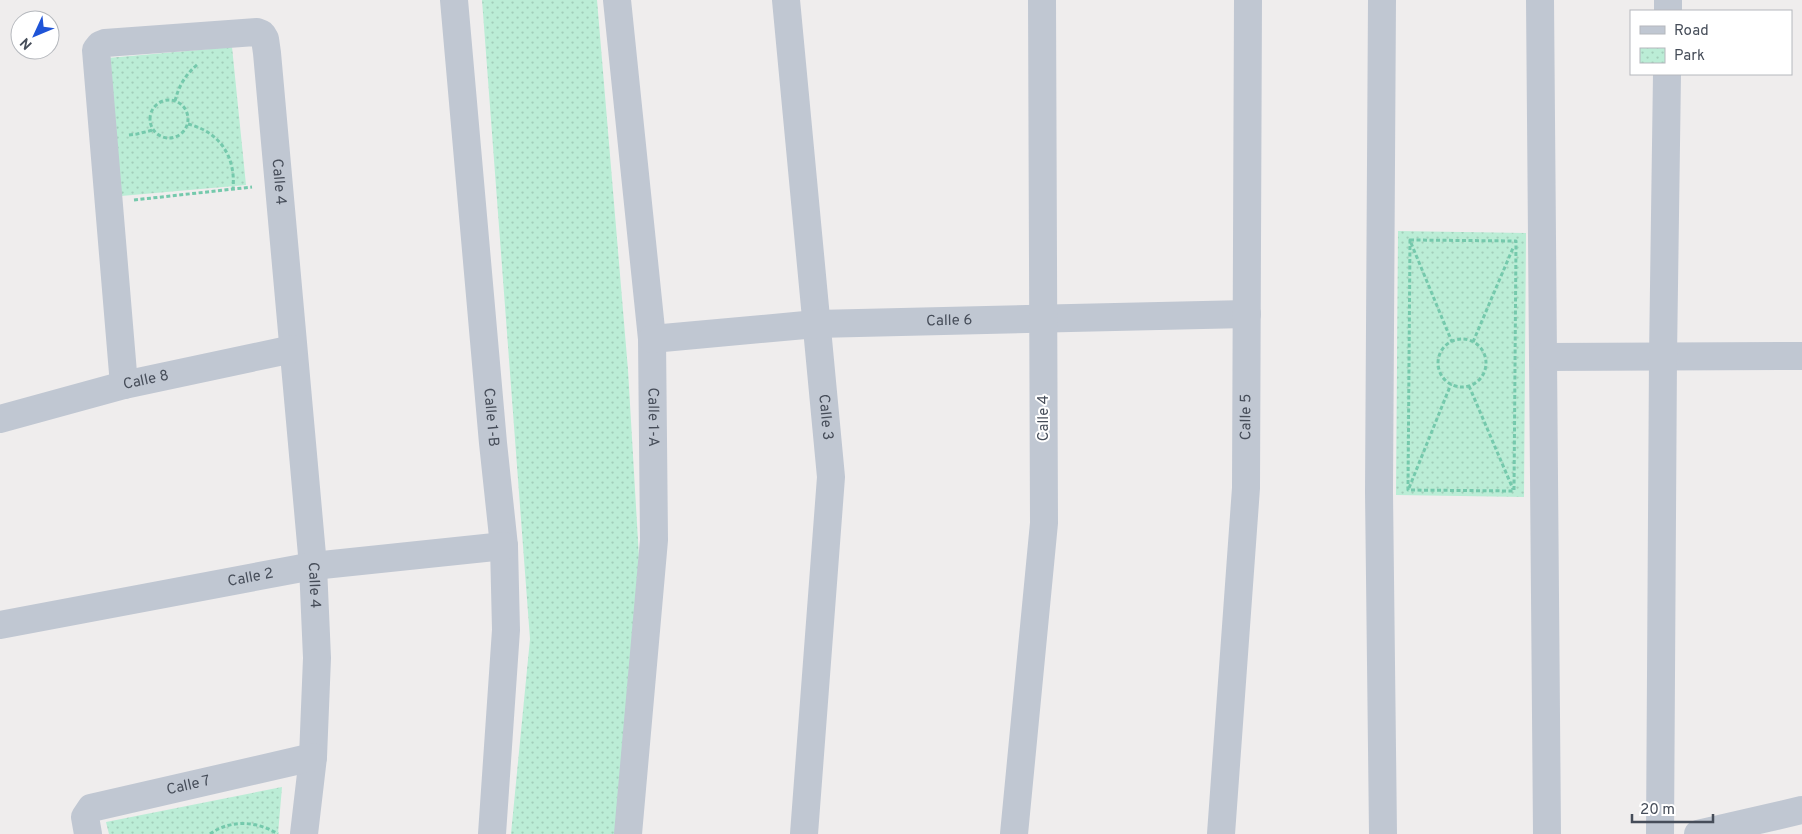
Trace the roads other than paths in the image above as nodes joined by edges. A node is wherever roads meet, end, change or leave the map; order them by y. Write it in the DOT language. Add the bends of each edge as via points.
graph roads {
  1 [pos="454,0"];
  2 [pos="617,0"];
  3 [pos="786,0"];
  4 [pos="1042,0"];
  5 [pos="1248,0"];
  6 [pos="1382,0"];
  7 [pos="1540,0"];
  8 [pos="1667,75"];
  9 [pos="1247,314"];
  10 [pos="1044,318"];
  11 [pos="816,324"];
  12 [pos="652,339"];
  13 [pos="293,349"];
  14 [pos="1802,356"];
  15 [pos="1543,357"];
  16 [pos="1662,357"];
  17 [pos="124,385"];
  18 [pos="0,419"];
  19 [pos="504,546"];
  20 [pos="313,566"];
  21 [pos="0,625"];
  22 [pos="313,757"];
  23 [pos="1802,810"];
  24 [pos="88,834"];
  25 [pos="304,834"];
  26 [pos="492,834"];
  27 [pos="628,834"];
  28 [pos="804,834"];
  29 [pos="1014,834"];
  30 [pos="1221,834"];
  31 [pos="1383,834"];
  32 [pos="1547,834"];
  33 [pos="1660,834"];
  34 [pos="1698,834"];
  1 -- 19 [label="street, Calle 1-B"];
  2 -- 12 [label="street, Calle 1-A"];
  3 -- 11 [label="street, Calle 3"];
  4 -- 10 [label="street, Calle 4"];
  5 -- 9 [label="street, Calle 5"];
  6 -- 31 [label="street" via="1380,492"];
  7 -- 15 [label="street" via="1529,240"];
  8 -- 16 [label="street"];
  9 -- 10 [label="street, Calle 6"];
  9 -- 30 [label="street, Calle 5" via="1246,488"];
  10 -- 11 [label="street, Calle 6"];
  10 -- 29 [label="street, Calle 4" via="1044,523"];
  11 -- 12 [label="street, Calle 6"];
  11 -- 28 [label="street, Calle 3" via="831,477"];
  12 -- 27 [label="street, Calle 1-A" via="654,540"];
  13 -- 17 [label="street, Calle 8"];
  13 -- 17 [label="street, Calle 4" via="262,34 105,43 96,50"];
  13 -- 20 [label="street, Calle 4"];
  14 -- 16 [label="street"];
  15 -- 16 [label="street"];
  15 -- 32 [label="street"];
  16 -- 33 [label="street"];
  17 -- 18 [label="street, Calle 8"];
  19 -- 20 [label="street, Calle 2"];
  19 -- 26 [label="street, Calle 1-B" via="506,630"];
  20 -- 21 [label="street, Calle 2"];
  20 -- 22 [label="street, Calle 4" via="317,658"];
  22 -- 24 [label="street, Calle 7" via="91,808 85,818"];
  22 -- 25 [label="street, Calle 4"];
  23 -- 34 [label="street"];
}
